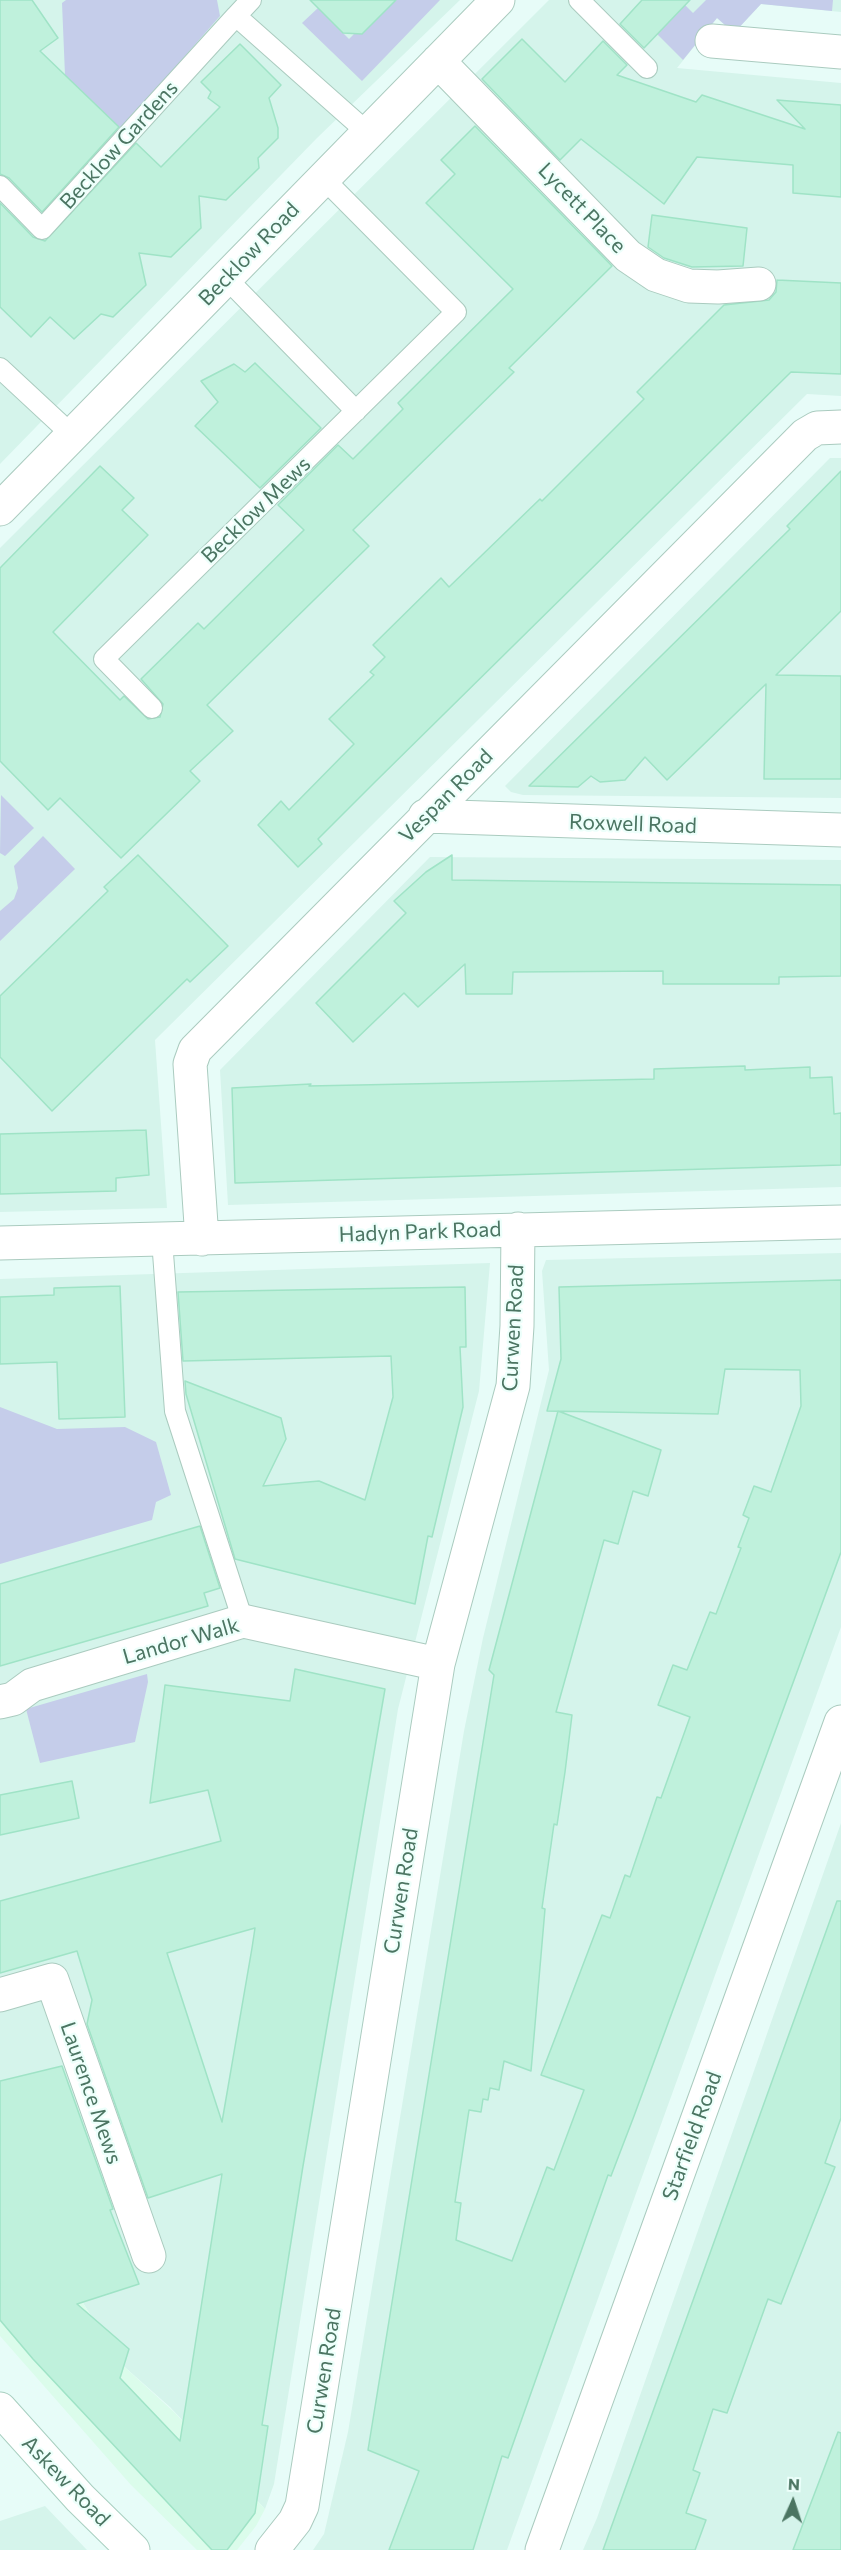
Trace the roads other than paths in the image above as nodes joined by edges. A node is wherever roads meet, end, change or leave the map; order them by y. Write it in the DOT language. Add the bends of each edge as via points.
graph roads {
  1 [pos="251,0"];
  2 [pos="498,0"];
  3 [pos="582,1"];
  4 [pos="236,16"];
  5 [pos="712,41"];
  6 [pos="841,52"];
  7 [pos="438,61"];
  8 [pos="647,68"];
  9 [pos="368,133"];
  10 [pos="323,178"];
  11 [pos="0,186"];
  12 [pos="226,278"];
  13 [pos="759,284"];
  14 [pos="0,368"];
  15 [pos="356,411"];
  16 [pos="841,427"];
  17 [pos="72,435"];
  18 [pos="0,509"];
  19 [pos="152,708"];
  20 [pos="425,816"];
  21 [pos="841,830"];
  22 [pos="841,1222"];
  23 [pos="518,1228"];
  24 [pos="202,1239"];
  25 [pos="162,1240"];
  26 [pos="0,1243"];
  27 [pos="243,1621"];
  28 [pos="438,1664"];
  29 [pos="0,1702"];
  30 [pos="841,1722"];
  31 [pos="0,1995"];
  32 [pos="149,2256"];
  33 [pos="0,2409"];
  34 [pos="133,2550"];
  35 [pos="272,2550"];
  36 [pos="542,2550"];
  1 -- 4 [label="lane, Becklow Gardens"];
  2 -- 7 [label="street, Becklow Road"];
  3 -- 8 [label="lane"];
  4 -- 9 [label="lane"];
  4 -- 11 [label="lane, Becklow Gardens" via="42,229"];
  5 -- 6 [label="street"];
  7 -- 9 [label="street, Becklow Road"];
  7 -- 13 [label="street, Lycett Place" via="628,256 656,275 689,286"];
  9 -- 10 [label="street, Becklow Road"];
  10 -- 12 [label="street, Becklow Road"];
  10 -- 15 [label="lane, Becklow Mews" via="456,312"];
  12 -- 15 [label="lane"];
  12 -- 17 [label="street, Becklow Road"];
  14 -- 17 [label="lane"];
  15 -- 19 [label="lane, Becklow Mews" via="104,659"];
  16 -- 20 [label="street, Vespan Road" via="817,428 806,435"];
  17 -- 18 [label="street, Becklow Road"];
  20 -- 21 [label="street, Roxwell Road"];
  20 -- 24 [label="street, Vespan Road" via="195,1050 190,1064"];
  22 -- 23 [label="street, Hadyn Park Road"];
  23 -- 24 [label="street, Hadyn Park Road"];
  23 -- 28 [label="street, Curwen Road" via="513,1386"];
  24 -- 25 [label="street, Hadyn Park Road"];
  25 -- 26 [label="street, Hadyn Park Road"];
  25 -- 27 [label="lane" via="175,1411"];
  27 -- 28 [label="street, Landor Walk"];
  27 -- 29 [label="street, Landor Walk" via="32,1685"];
  28 -- 35 [label="street, Curwen Road" via="302,2506"];
  30 -- 36 [label="street, Starfield Road"];
  31 -- 32 [label="street, Laurence Mews" via="52,1980"];
  33 -- 34 [label="street, Askew Road"];
}
